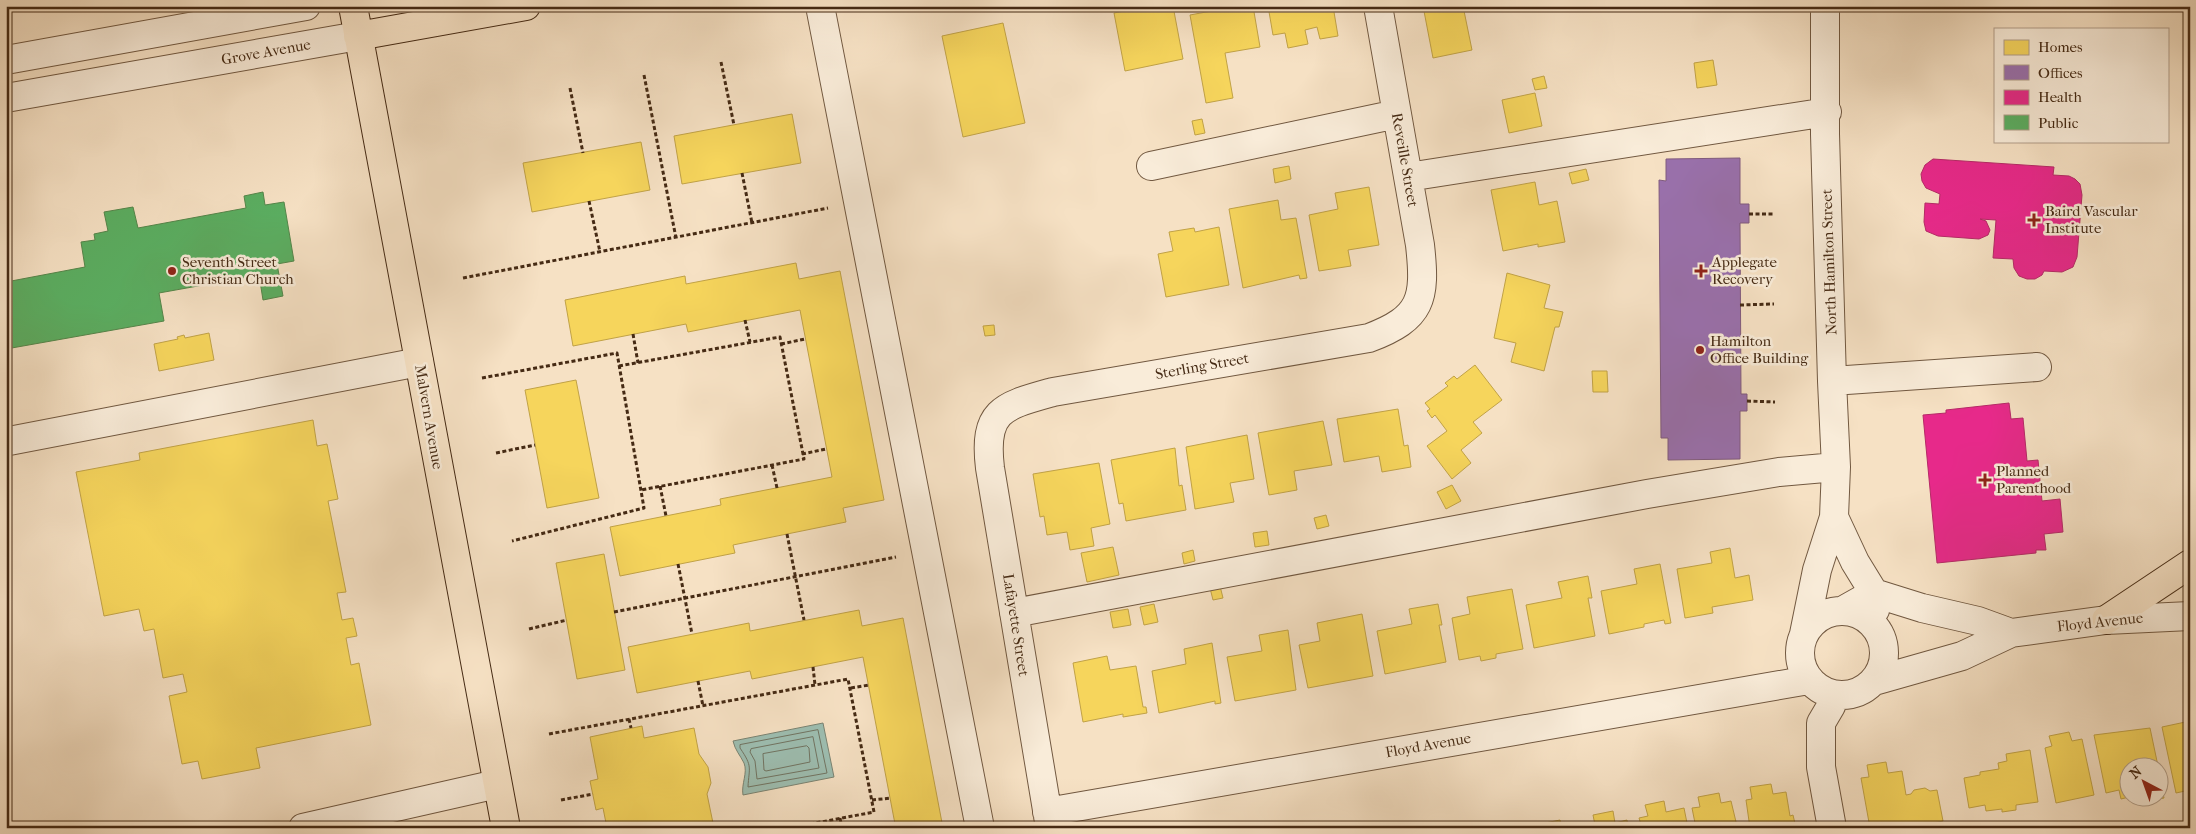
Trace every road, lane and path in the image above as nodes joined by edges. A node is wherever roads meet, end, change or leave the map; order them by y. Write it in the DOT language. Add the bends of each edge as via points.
graph roads {
  1 [pos="306,6"];
  2 [pos="353,6"];
  3 [pos="526,6"];
  4 [pos="820,6"];
  5 [pos="1378,6"];
  6 [pos="1826,6"];
  7 [pos="358,36"];
  8 [pos="6,60"];
  9 [pos="721,62"];
  10 [pos="644,75"];
  11 [pos="570,88"];
  12 [pos="6,98"];
  13 [pos="1827,112"];
  14 [pos="1397,114"];
  15 [pos="734,125"];
  16 [pos="583,153"];
  17 [pos="1151,166"];
  18 [pos="742,173"];
  19 [pos="1408,178"];
  20 [pos="589,201"];
  21 [pos="858,202"];
  22 [pos="1749,214"];
  23 [pos="1774,214"];
  24 [pos="752,223"];
  25 [pos="676,238"];
  26 [pos="600,252"];
  27 [pos="463,278"];
  28 [pos="1774,304"];
  29 [pos="1740,305"];
  30 [pos="1413,312"];
  31 [pos="746,320"];
  32 [pos="634,334"];
  33 [pos="805,340"];
  34 [pos="750,342"];
  35 [pos="781,344"];
  36 [pos="419,362"];
  37 [pos="638,363"];
  38 [pos="619,366"];
  39 [pos="2037,367"];
  40 [pos="482,378"];
  41 [pos="1832,381"];
  42 [pos="1747,401"];
  43 [pos="1775,402"];
  44 [pos="992,422"];
  45 [pos="9,441"];
  46 [pos="535,445"];
  47 [pos="826,449"];
  48 [pos="496,453"];
  49 [pos="802,454"];
  50 [pos="772,465"];
  51 [pos="1836,467"];
  52 [pos="660,486"];
  53 [pos="777,488"];
  54 [pos="641,490"];
  55 [pos="666,516"];
  56 [pos="1834,517"];
  57 [pos="787,534"];
  58 [pos="512,541"];
  59 [pos="926,551"];
  60 [pos="678,564"];
  61 [pos="2190,564"];
  62 [pos="795,577"];
  63 [pos="1874,593"];
  64 [pos="685,598"];
  65 [pos="1842,610"];
  66 [pos="614,612"];
  67 [pos="1014,613"];
  68 [pos="2190,616"];
  69 [pos="567,620"];
  70 [pos="804,620"];
  71 [pos="2106,620"];
  72 [pos="1876,627"];
  73 [pos="529,629"];
  74 [pos="2011,633"];
  75 [pos="692,634"];
  76 [pos="1804,634"];
  77 [pos="813,667"];
  78 [pos="698,681"];
  79 [pos="1874,681"];
  80 [pos="815,685"];
  81 [pos="869,685"];
  82 [pos="1821,687"];
  83 [pos="850,688"];
  84 [pos="703,706"];
  85 [pos="629,719"];
  86 [pos="631,728"];
  87 [pos="549,734"];
  88 [pos="497,784"];
  89 [pos="593,794"];
  90 [pos="890,798"];
  91 [pos="561,800"];
  92 [pos="872,800"];
  93 [pos="840,818"];
  94 [pos="1049,820"];
  95 [pos="303,828"];
  96 [pos="506,828"];
  97 [pos="789,828"];
  98 [pos="842,828"];
  99 [pos="980,828"];
  100 [pos="1832,828"];
  1 -- 8 [label="street"];
  2 -- 7 [label="main road, Malvern Avenue"];
  3 -- 7 [label="main road, Grove Avenue"];
  4 -- 21 [label="street"];
  5 -- 14 [label="street, Reveille Street"];
  6 -- 13 [label="street, North Hamilton Street"];
  7 -- 12 [label="street, Grove Avenue"];
  7 -- 36 [label="main road, Malvern Avenue"];
  9 -- 15 [label="path"];
  10 -- 25 [label="path"];
  11 -- 16 [label="path"];
  13 -- 19 [label="street"];
  13 -- 41 [label="street, North Hamilton Street"];
  14 -- 17 [label="street"];
  14 -- 19 [label="street, Reveille Street"];
  18 -- 24 [label="path"];
  19 -- 30 [label="street, Reveille Street" via="1424,278"];
  20 -- 26 [label="path"];
  21 -- 24 [label="path"];
  21 -- 59 [label="street"];
  22 -- 23 [label="path"];
  24 -- 25 [label="path"];
  25 -- 26 [label="path"];
  26 -- 27 [label="path"];
  28 -- 29 [label="path"];
  30 -- 44 [label="street, Sterling Street" via="1393,329 1368,338 1053,392 1016,402"];
  31 -- 34 [label="path"];
  32 -- 37 [label="path"];
  33 -- 35 [label="path"];
  34 -- 35 [label="path" via="780,337"];
  34 -- 37 [label="path"];
  35 -- 49 [label="path"];
  36 -- 45 [label="street"];
  36 -- 88 [label="main road, Malvern Avenue"];
  37 -- 38 [label="path"];
  38 -- 40 [label="path" via="617,353"];
  38 -- 54 [label="path"];
  39 -- 41 [label="street"];
  41 -- 51 [label="street, North Hamilton Street"];
  42 -- 43 [label="path"];
  44 -- 67 [label="street, Lafayette Street" via="987,446"];
  46 -- 48 [label="path"];
  47 -- 49 [label="path"];
  49 -- 50 [label="path" via="804,459"];
  50 -- 52 [label="path"];
  50 -- 53 [label="path"];
  51 -- 56 [label="street, North Hamilton Street"];
  51 -- 67 [label="street" via="1779,472 1647,494"];
  52 -- 54 [label="path"];
  52 -- 55 [label="path"];
  54 -- 58 [label="path" via="644,508"];
  56 -- 63 [label="street, North Hamilton Street"];
  56 -- 76 [label="street, North Hamilton Street" via="1817,570"];
  57 -- 62 [label="path"];
  59 -- 62 [label="path"];
  59 -- 99 [label="street"];
  60 -- 64 [label="path"];
  61 -- 71 [label="main road"];
  62 -- 64 [label="path"];
  62 -- 70 [label="path"];
  63 -- 65 [label="street"];
  63 -- 72 [label="street, North Hamilton Street"];
  63 -- 74 [label="street, Floyd Avenue"];
  64 -- 66 [label="path"];
  64 -- 75 [label="path"];
  65 -- 72 [label="street" via="1861,614"];
  65 -- 76 [label="street" via="1819,617"];
  67 -- 94 [label="street, Lafayette Street"];
  68 -- 71 [label="street, Floyd Avenue"];
  69 -- 73 [label="path"];
  71 -- 74 [label="street, Floyd Avenue"];
  72 -- 79 [label="street" via="1882,637 1884,655"];
  74 -- 79 [label="street, Floyd Avenue" via="1962,656"];
  76 -- 82 [label="street" via="1800,659"];
  77 -- 80 [label="path"];
  78 -- 84 [label="path"];
  79 -- 82 [label="street" via="1856,693"];
  80 -- 83 [label="path" via="848,679"];
  80 -- 84 [label="path"];
  81 -- 83 [label="path"];
  82 -- 94 [label="street, Floyd Avenue"];
  82 -- 100 [label="street" via="1831,706 1820,723 1821,767"];
  83 -- 92 [label="path"];
  84 -- 85 [label="path"];
  85 -- 86 [label="path"];
  85 -- 87 [label="path"];
  88 -- 95 [label="street"];
  88 -- 96 [label="main road, Malvern Avenue"];
  89 -- 91 [label="path"];
  90 -- 92 [label="path"];
  92 -- 93 [label="path" via="874,812"];
  93 -- 97 [label="path"];
  93 -- 98 [label="path"];
}
